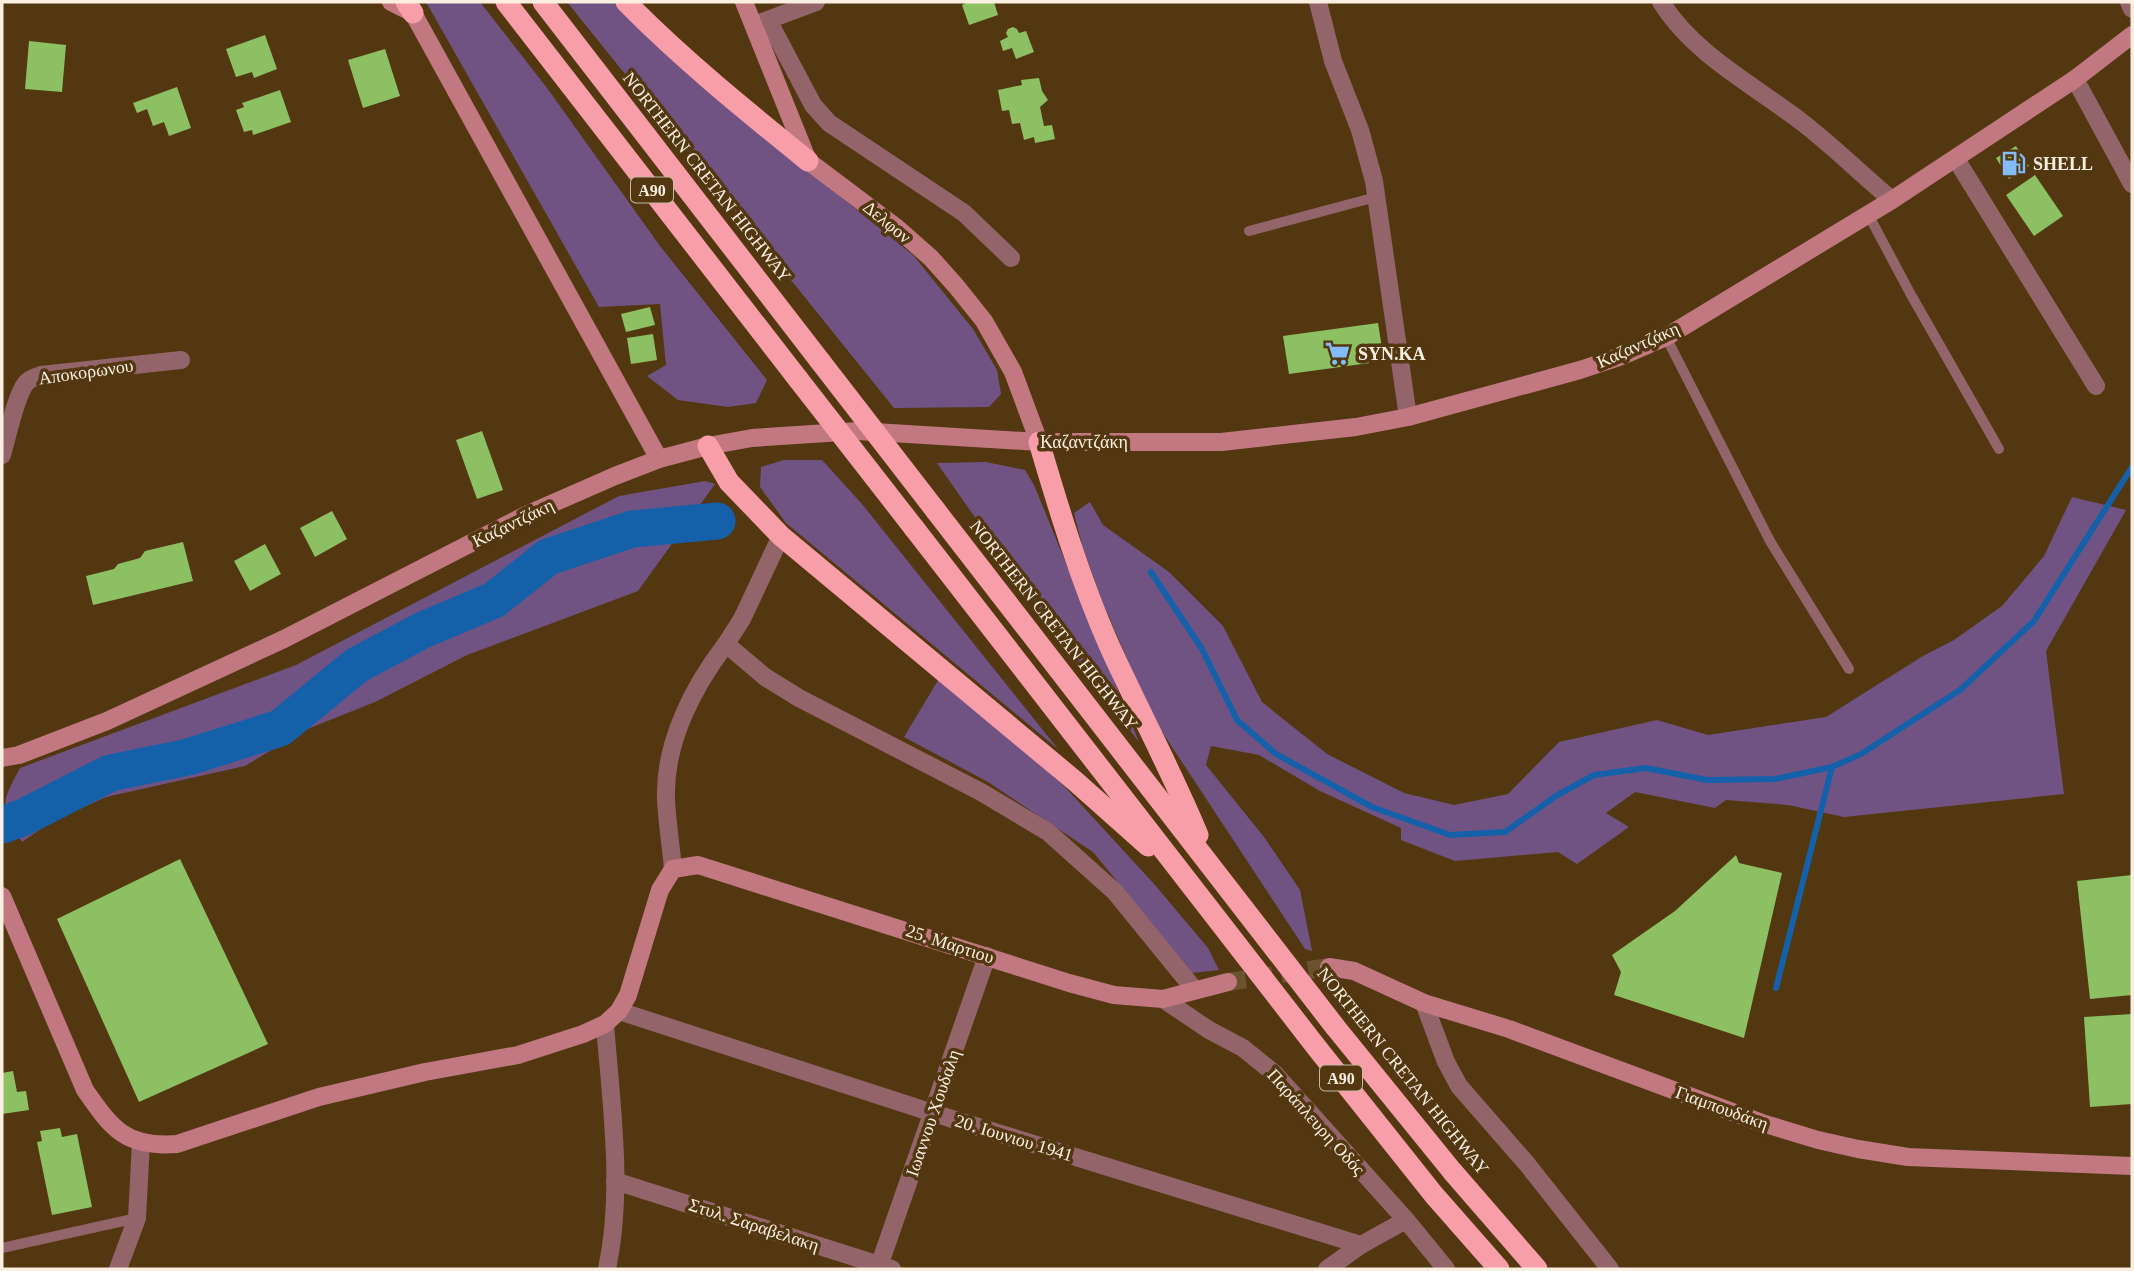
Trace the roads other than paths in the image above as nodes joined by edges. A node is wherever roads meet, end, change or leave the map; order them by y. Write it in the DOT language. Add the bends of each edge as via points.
graph roads {
  1 [pos="391,2"];
  2 [pos="506,2"];
  3 [pos="543,2"];
  4 [pos="626,2"];
  5 [pos="744,2"];
  6 [pos="816,2"];
  7 [pos="1318,2"];
  8 [pos="1661,2"];
  9 [pos="2129,2"];
  10 [pos="410,7"];
  11 [pos="2132,9"];
  12 [pos="761,23"];
  13 [pos="2132,35"];
  14 [pos="2075,79"];
  15 [pos="1956,159"];
  16 [pos="807,161"];
  17 [pos="2132,184"];
  18 [pos="1376,197"];
  19 [pos="1892,200"];
  20 [pos="1868,214"];
  21 [pos="1249,231"];
  22 [pos="1011,258"];
  23 [pos="1666,337"];
  24 [pos="181,360"];
  25 [pos="2096,386"];
  26 [pos="1408,417"];
  27 [pos="1039,442"];
  28 [pos="708,446"];
  29 [pos="1999,449"];
  30 [pos="2,455"];
  31 [pos="659,459"];
  32 [pos="780,536"];
  33 [pos="726,644"];
  34 [pos="1849,669"];
  35 [pos="2,758"];
  36 [pos="1208,860"];
  37 [pos="673,869"];
  38 [pos="1188,883"];
  39 [pos="2,896"];
  40 [pos="987,956"];
  41 [pos="1329,967"];
  42 [pos="1228,982"];
  43 [pos="1194,989"];
  44 [pos="1163,999"];
  45 [pos="1424,1003"];
  46 [pos="619,1011"];
  47 [pos="605,1024"];
  48 [pos="933,1113"];
  49 [pos="141,1142"];
  50 [pos="2132,1166"];
  51 [pos="615,1181"];
  52 [pos="137,1218"];
  53 [pos="1406,1220"];
  54 [pos="1362,1245"];
  55 [pos="2,1248"];
  56 [pos="883,1268"];
  57 [pos="118,1269"];
  58 [pos="607,1269"];
  59 [pos="1327,1269"];
  60 [pos="1446,1269"];
  61 [pos="1499,1269"];
  62 [pos="1537,1269"];
  63 [pos="1610,1269"];
  1 -- 10 [label="main road"];
  2 -- 38 [label="highway, Α90, bridge"];
  3 -- 36 [label="highway, NORTHERN CRETAN HIGHWAY / Α90, bridge"];
  4 -- 16 [label="highway" via="734,102"];
  5 -- 12 [label="main road"];
  6 -- 12 [label="street"];
  7 -- 18 [label="street"];
  8 -- 19 [label="street" via="1701,48 1805,124"];
  9 -- 11 [label="street"];
  10 -- 31 [label="main road"];
  12 -- 16 [label="main road"];
  12 -- 22 [label="street" via="829,123 964,213"];
  13 -- 14 [label="main road, Καζαντζάκη"];
  14 -- 15 [label="main road, Καζαντζάκη"];
  14 -- 17 [label="street"];
  15 -- 19 [label="main road, Καζαντζάκη"];
  15 -- 25 [label="street"];
  16 -- 27 [label="main road, Δελφον" via="897,228 956,286 984,321 1013,372"];
  18 -- 21 [label="lane"];
  18 -- 26 [label="street"];
  19 -- 20 [label="main road, Καζαντζάκη"];
  20 -- 23 [label="main road, Καζαντζάκη"];
  20 -- 29 [label="lane"];
  23 -- 26 [label="main road, Καζαντζάκη" via="1580,370"];
  23 -- 34 [label="lane" via="1770,541"];
  24 -- 30 [label="street, Αποκορωνου" via="31,379 24,384"];
  26 -- 27 [label="main road, Καζαντζάκη" via="1356,428 1221,442"];
  27 -- 28 [label="main road, Καζαντζάκη" via="858,431 752,438"];
  27 -- 36 [label="highway" via="1066,534 1108,643"];
  28 -- 31 [label="main road, Καζαντζάκη"];
  28 -- 32 [label="highway" via="729,482"];
  31 -- 35 [label="main road, Καζαντζάκη" via="526,515 284,639 107,722"];
  32 -- 33 [label="street"];
  32 -- 38 [label="highway" via="1075,781"];
  33 -- 37 [label="street" via="684,714 670,754 666,797"];
  33 -- 43 [label="street" via="799,698 1048,832 1115,892"];
  36 -- 62 [label="highway, NORTHERN CRETAN HIGHWAY / Α90" via="1344,1038"];
  37 -- 40 [label="main road, 25. Μαρτιου" via="698,865"];
  37 -- 46 [label="main road" via="660,890"];
  38 -- 61 [label="highway, Α90" via="1426,1184"];
  39 -- 49 [label="main road" via="85,1090 126,1138"];
  40 -- 44 [label="main road, 25. Μαρτιου" via="1114,995"];
  40 -- 48 [label="street, Ιωαννου Χουδαλη"];
  41 -- 45 [label="main road, Γιαμπουδάκη" via="1354,971"];
  42 -- 43 [label="main road, 25. Μαρτιου"];
  43 -- 44 [label="main road, 25. Μαρτιου"];
  44 -- 53 [label="street, Παράπλευρη Οδός" via="1275,1074"];
  45 -- 50 [label="main road, Γιαμπουδάκη" via="1818,1140 1908,1157"];
  45 -- 63 [label="street" via="1459,1086"];
  46 -- 47 [label="main road"];
  46 -- 48 [label="street, 20. Ιουνιου 1941"];
  47 -- 49 [label="main road" via="517,1055 319,1097 177,1143 155,1146"];
  47 -- 51 [label="street"];
  48 -- 54 [label="street, 20. Ιουνιου 1941"];
  48 -- 56 [label="street, Ιωαννου Χουδαλη"];
  49 -- 52 [label="street"];
  51 -- 56 [label="street, Στυλ. Σαραβελακη"];
  51 -- 58 [label="street"];
  52 -- 55 [label="lane"];
  52 -- 57 [label="street"];
  53 -- 54 [label="street"];
  53 -- 60 [label="street, Παράπλευρη Οδός"];
  54 -- 59 [label="street"];
}
